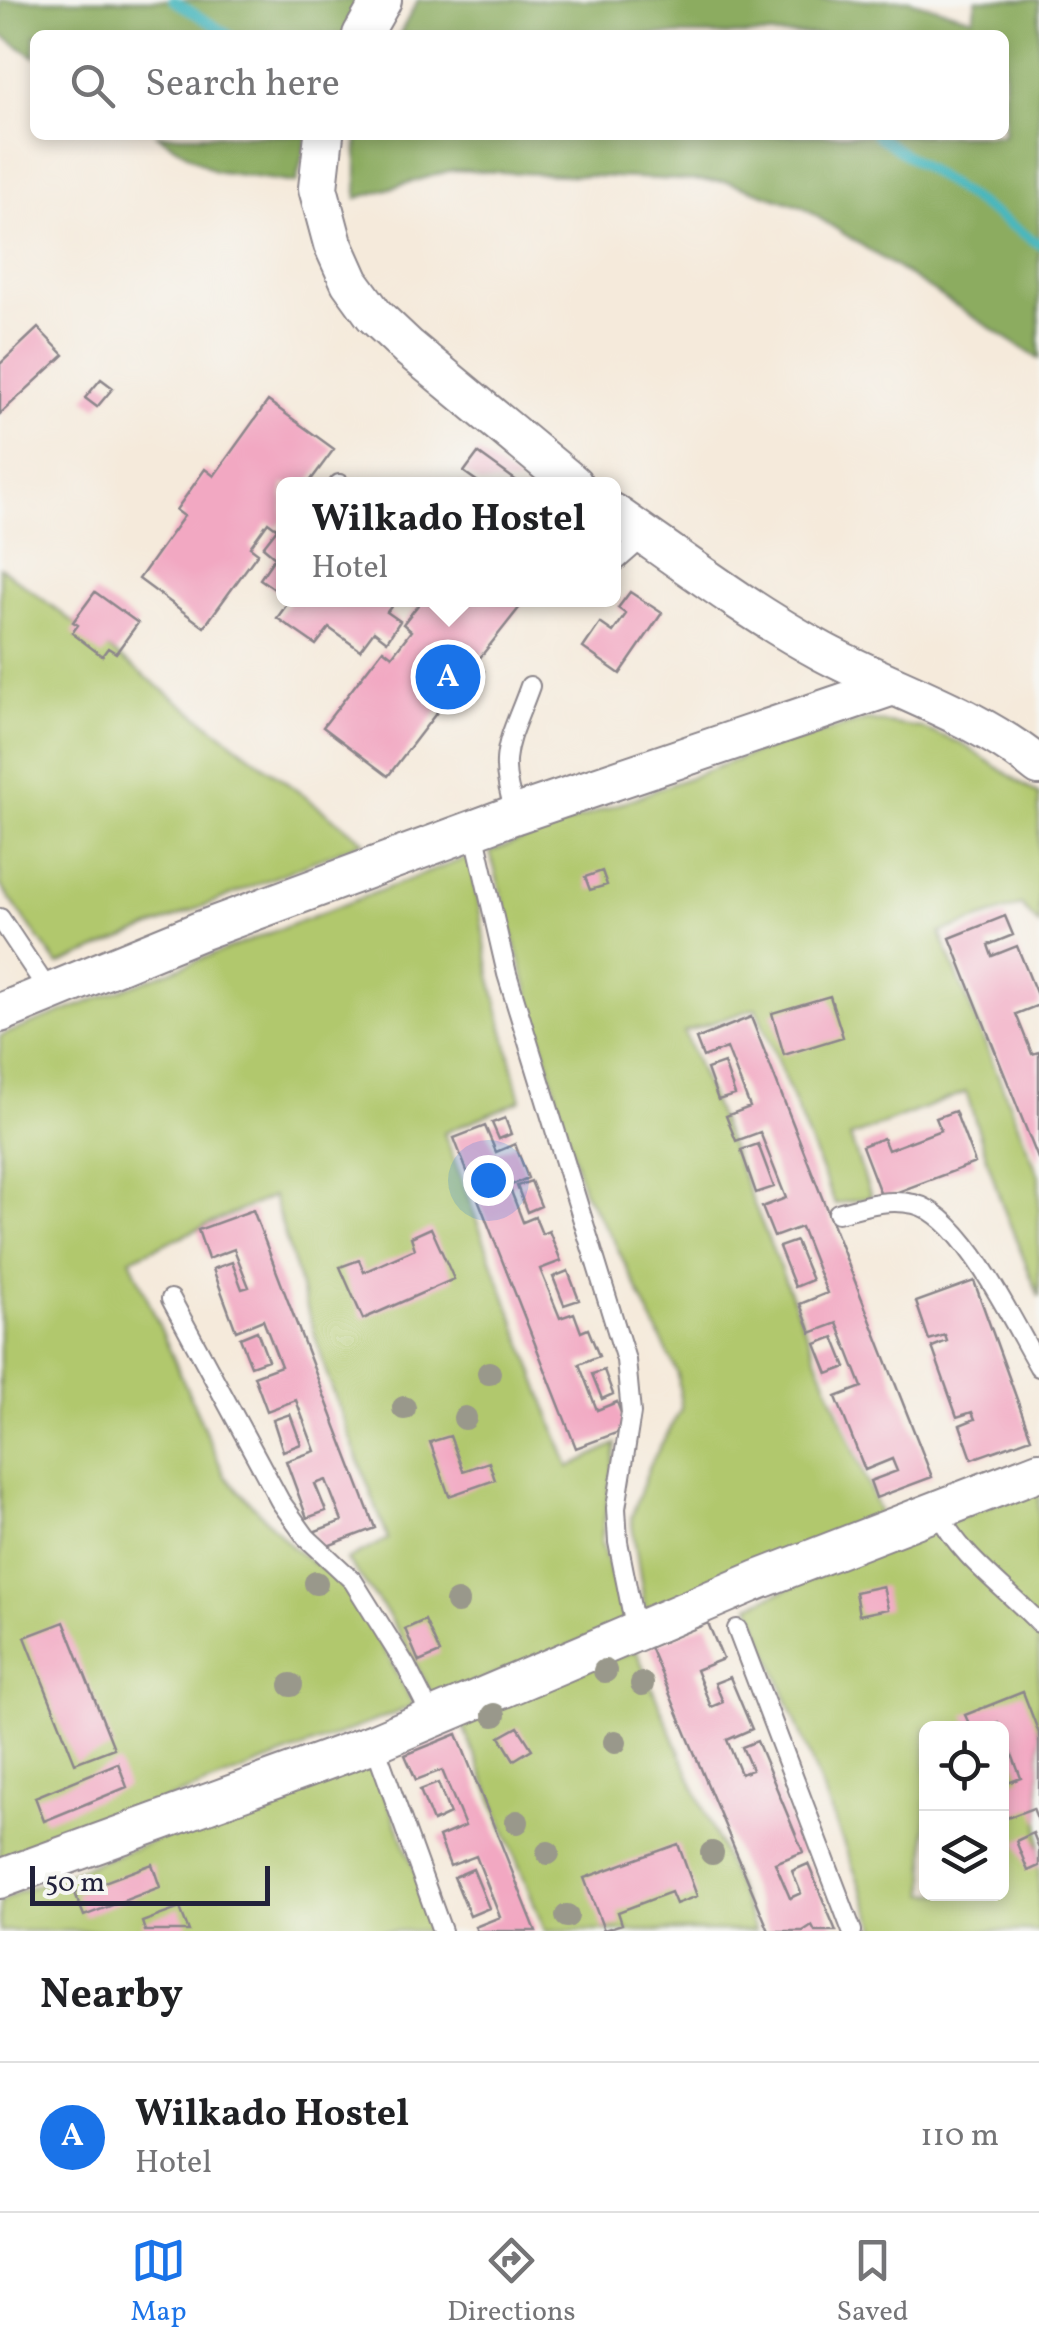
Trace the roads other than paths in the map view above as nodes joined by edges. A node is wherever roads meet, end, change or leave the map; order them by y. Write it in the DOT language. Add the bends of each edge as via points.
graph roads {
  1 [pos="382,0"];
  2 [pos="365,30"];
  3 [pos="323,140"];
  4 [pos="565,477"];
  5 [pos="621,519"];
  6 [pos="646,536"];
  7 [pos="621,557"];
  8 [pos="530,686"];
  9 [pos="893,686"];
  10 [pos="1039,766"];
  11 [pos="516,814"];
  12 [pos="474,831"];
  13 [pos="0,918"];
  14 [pos="50,993"];
  15 [pos="0,1012"];
  16 [pos="838,1214"];
  17 [pos="171,1299"];
  18 [pos="1039,1367"];
  19 [pos="1039,1471"];
  20 [pos="938,1512"];
  21 [pos="1039,1623"];
  22 [pos="737,1629"];
  23 [pos="636,1632"];
  24 [pos="432,1718"];
  25 [pos="374,1743"];
  26 [pos="0,1879"];
  27 [pos="442,1931"];
  28 [pos="852,1931"];
  1 -- 2 [label="street"];
  3 -- 4 [label="street" via="318,188 332,244 358,293 409,348"];
  5 -- 6 [label="street"];
  6 -- 7 [label="lane"];
  6 -- 9 [label="street" via="755,612"];
  8 -- 11 [label="lane" via="503,759"];
  9 -- 10 [label="street" via="970,721"];
  9 -- 11 [label="street"];
  11 -- 12 [label="street"];
  12 -- 14 [label="street"];
  12 -- 23 [label="lane" via="507,974 626,1360 631,1413 616,1508"];
  13 -- 14 [label="lane"];
  14 -- 15 [label="street"];
  16 -- 18 [label="lane" via="882,1201 917,1204 939,1216 982,1266"];
  17 -- 24 [label="lane" via="280,1501 306,1537 353,1581"];
  19 -- 20 [label="street"];
  20 -- 21 [label="lane" via="976,1566"];
  20 -- 23 [label="street"];
  22 -- 28 [label="lane"];
  23 -- 24 [label="street"];
  24 -- 25 [label="street"];
  25 -- 26 [label="street"];
  25 -- 27 [label="lane"];
}
